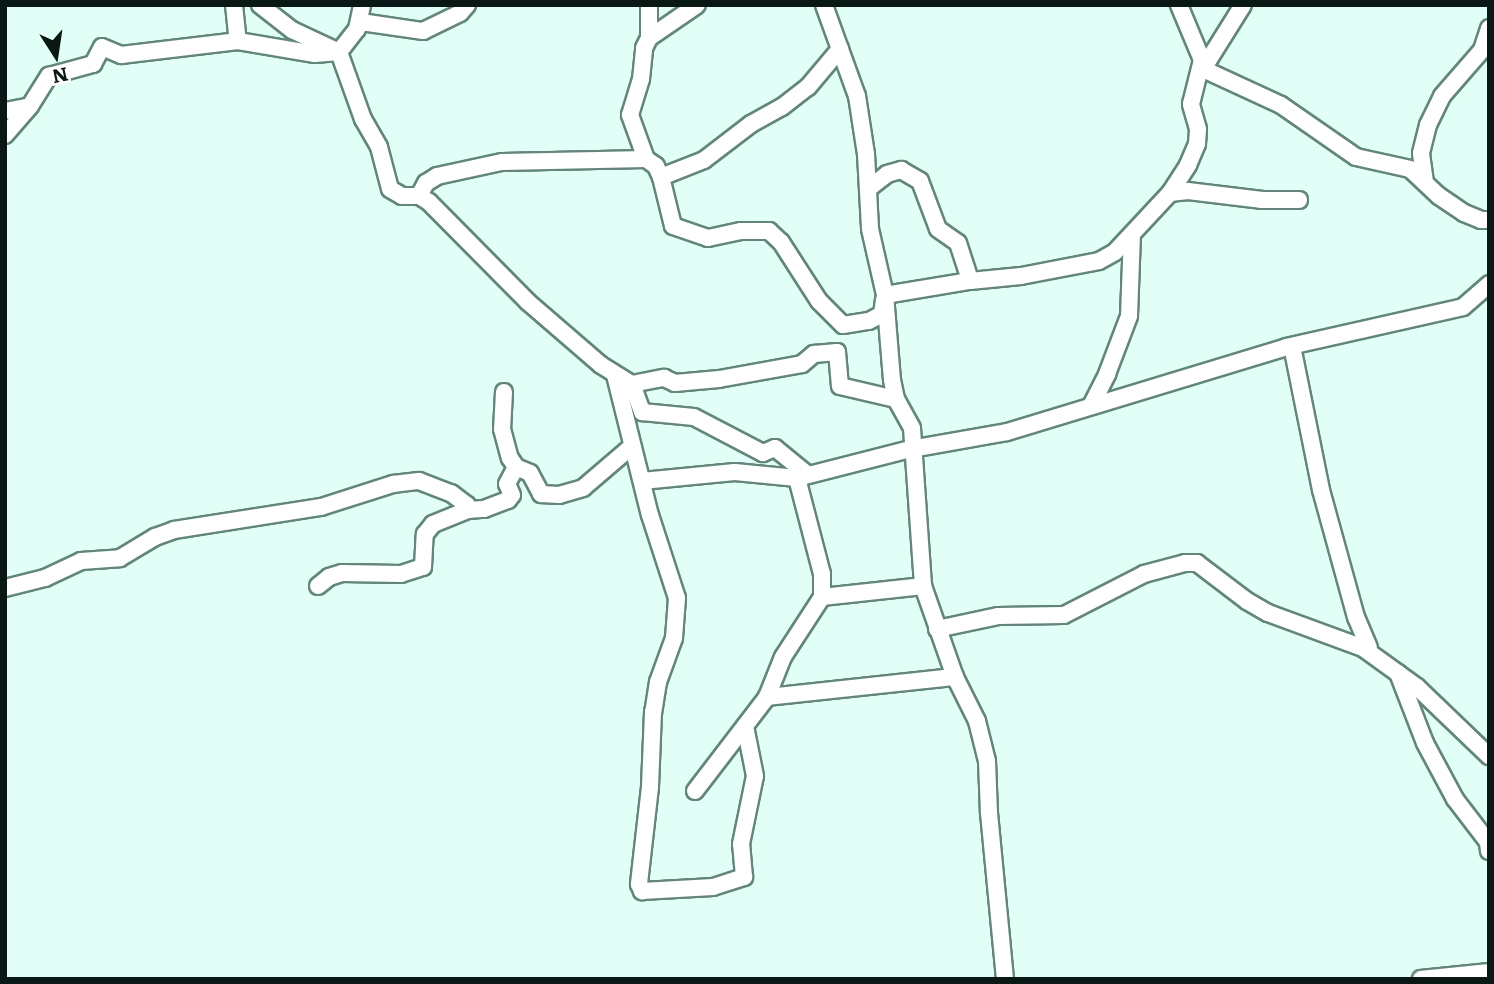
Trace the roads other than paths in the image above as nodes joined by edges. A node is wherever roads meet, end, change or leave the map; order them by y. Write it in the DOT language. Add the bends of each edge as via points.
graph roads {
  1 [pos="234,5"];
  2 [pos="260,5"];
  3 [pos="362,5"];
  4 [pos="467,5"];
  5 [pos="649,5"];
  6 [pos="697,5"];
  7 [pos="824,5"];
  8 [pos="1179,5"];
  9 [pos="1243,5"];
  10 [pos="361,22"];
  11 [pos="1489,28"];
  12 [pos="649,38"];
  13 [pos="238,41"];
  14 [pos="840,49"];
  15 [pos="339,52"];
  16 [pos="1203,69"];
  17 [pos="30,106"];
  18 [pos="5,111"];
  19 [pos="5,135"];
  20 [pos="646,159"];
  21 [pos="661,177"];
  22 [pos="1425,182"];
  23 [pos="868,189"];
  24 [pos="1170,193"];
  25 [pos="419,195"];
  26 [pos="1299,200"];
  27 [pos="1489,220"];
  28 [pos="1132,235"];
  29 [pos="970,281"];
  30 [pos="1489,284"];
  31 [pos="884,294"];
  32 [pos="1292,346"];
  33 [pos="615,375"];
  34 [pos="632,384"];
  35 [pos="504,391"];
  36 [pos="896,399"];
  37 [pos="1091,406"];
  38 [pos="632,446"];
  39 [pos="911,449"];
  40 [pos="516,467"];
  41 [pos="802,476"];
  42 [pos="642,481"];
  43 [pos="468,510"];
  44 [pos="318,586"];
  45 [pos="923,586"];
  46 [pos="5,588"];
  47 [pos="822,597"];
  48 [pos="937,629"];
  49 [pos="1369,646"];
  50 [pos="1396,670"];
  51 [pos="954,677"];
  52 [pos="767,697"];
  53 [pos="745,726"];
  54 [pos="1489,756"];
  55 [pos="695,791"];
  56 [pos="1488,850"];
  57 [pos="1489,972"];
  58 [pos="1005,979"];
  59 [pos="1421,979"];
  1 -- 13 [label="street"];
  2 -- 15 [label="street" via="292,30"];
  3 -- 10 [label="street"];
  4 -- 10 [label="street" via="423,31"];
  5 -- 12 [label="street"];
  6 -- 12 [label="street"];
  7 -- 14 [label="street"];
  8 -- 16 [label="street" via="1200,50"];
  9 -- 16 [label="street"];
  10 -- 15 [label="street"];
  11 -- 22 [label="street" via="1482,50 1442,96 1428,125 1421,153"];
  12 -- 20 [label="street" via="630,115"];
  13 -- 15 [label="street" via="315,54"];
  13 -- 17 [label="street" via="121,55 102,47 93,64 49,76"];
  14 -- 21 [label="street" via="808,87 782,107 704,160"];
  14 -- 23 [label="street" via="857,96"];
  15 -- 25 [label="street" via="362,119 379,147 390,189 402,196"];
  16 -- 22 [label="street" via="1293,111 1356,157 1410,169"];
  16 -- 24 [label="street" via="1191,104 1197,144"];
  17 -- 18 [label="street"];
  17 -- 19 [label="street"];
  20 -- 21 [label="street"];
  20 -- 25 [label="street" via="502,162 437,176"];
  21 -- 31 [label="street" via="673,226 708,238 741,231 769,232 781,242 818,301 843,325 883,314"];
  22 -- 27 [label="street" via="1464,213"];
  23 -- 29 [label="street" via="887,174 901,170 920,181 938,229 958,243"];
  23 -- 31 [label="street" via="870,229"];
  24 -- 26 [label="street"];
  24 -- 28 [label="street"];
  25 -- 33 [label="street" via="527,302"];
  28 -- 29 [label="street" via="1099,261"];
  28 -- 37 [label="street" via="1129,316"];
  29 -- 31 [label="street"];
  30 -- 32 [label="street" via="1463,307"];
  31 -- 36 [label="street"];
  32 -- 37 [label="street"];
  32 -- 49 [label="street" via="1321,490 1356,617"];
  33 -- 34 [label="street"];
  33 -- 38 [label="street"];
  34 -- 36 [label="street" via="664,378 675,383 719,379 802,364 814,354 837,352 840,386"];
  34 -- 41 [label="street" via="642,412 694,417 763,453 775,449"];
  35 -- 40 [label="street" via="502,429"];
  36 -- 39 [label="street" via="912,428"];
  37 -- 39 [label="street" via="1007,432"];
  38 -- 40 [label="street" via="583,488 559,495 541,494 530,473"];
  38 -- 42 [label="street"];
  39 -- 41 [label="street"];
  39 -- 45 [label="street"];
  40 -- 43 [label="street" via="507,484 510,498"];
  41 -- 42 [label="street" via="735,472"];
  41 -- 47 [label="street" via="822,574"];
  42 -- 53 [label="street" via="677,598 674,638 653,712 642,891 713,887 744,877 741,844 755,776"];
  43 -- 44 [label="street" via="432,524 425,534 423,567 401,574 342,573 329,576"];
  43 -- 46 [label="street" via="451,493 419,481 393,484 321,507 174,530 120,558 81,561 45,578"];
  45 -- 47 [label="street"];
  45 -- 48 [label="street"];
  47 -- 52 [label="street" via="783,657"];
  48 -- 50 [label="street" via="998,616 1064,615 1144,574 1197,563 1257,607 1352,643"];
  48 -- 51 [label="street"];
  50 -- 54 [label="street"];
  50 -- 56 [label="street" via="1426,743 1455,799 1488,842"];
  51 -- 52 [label="street"];
  51 -- 58 [label="street" via="977,721 987,761"];
  52 -- 53 [label="street"];
  53 -- 55 [label="street"];
  57 -- 59 [label="street"];
}
